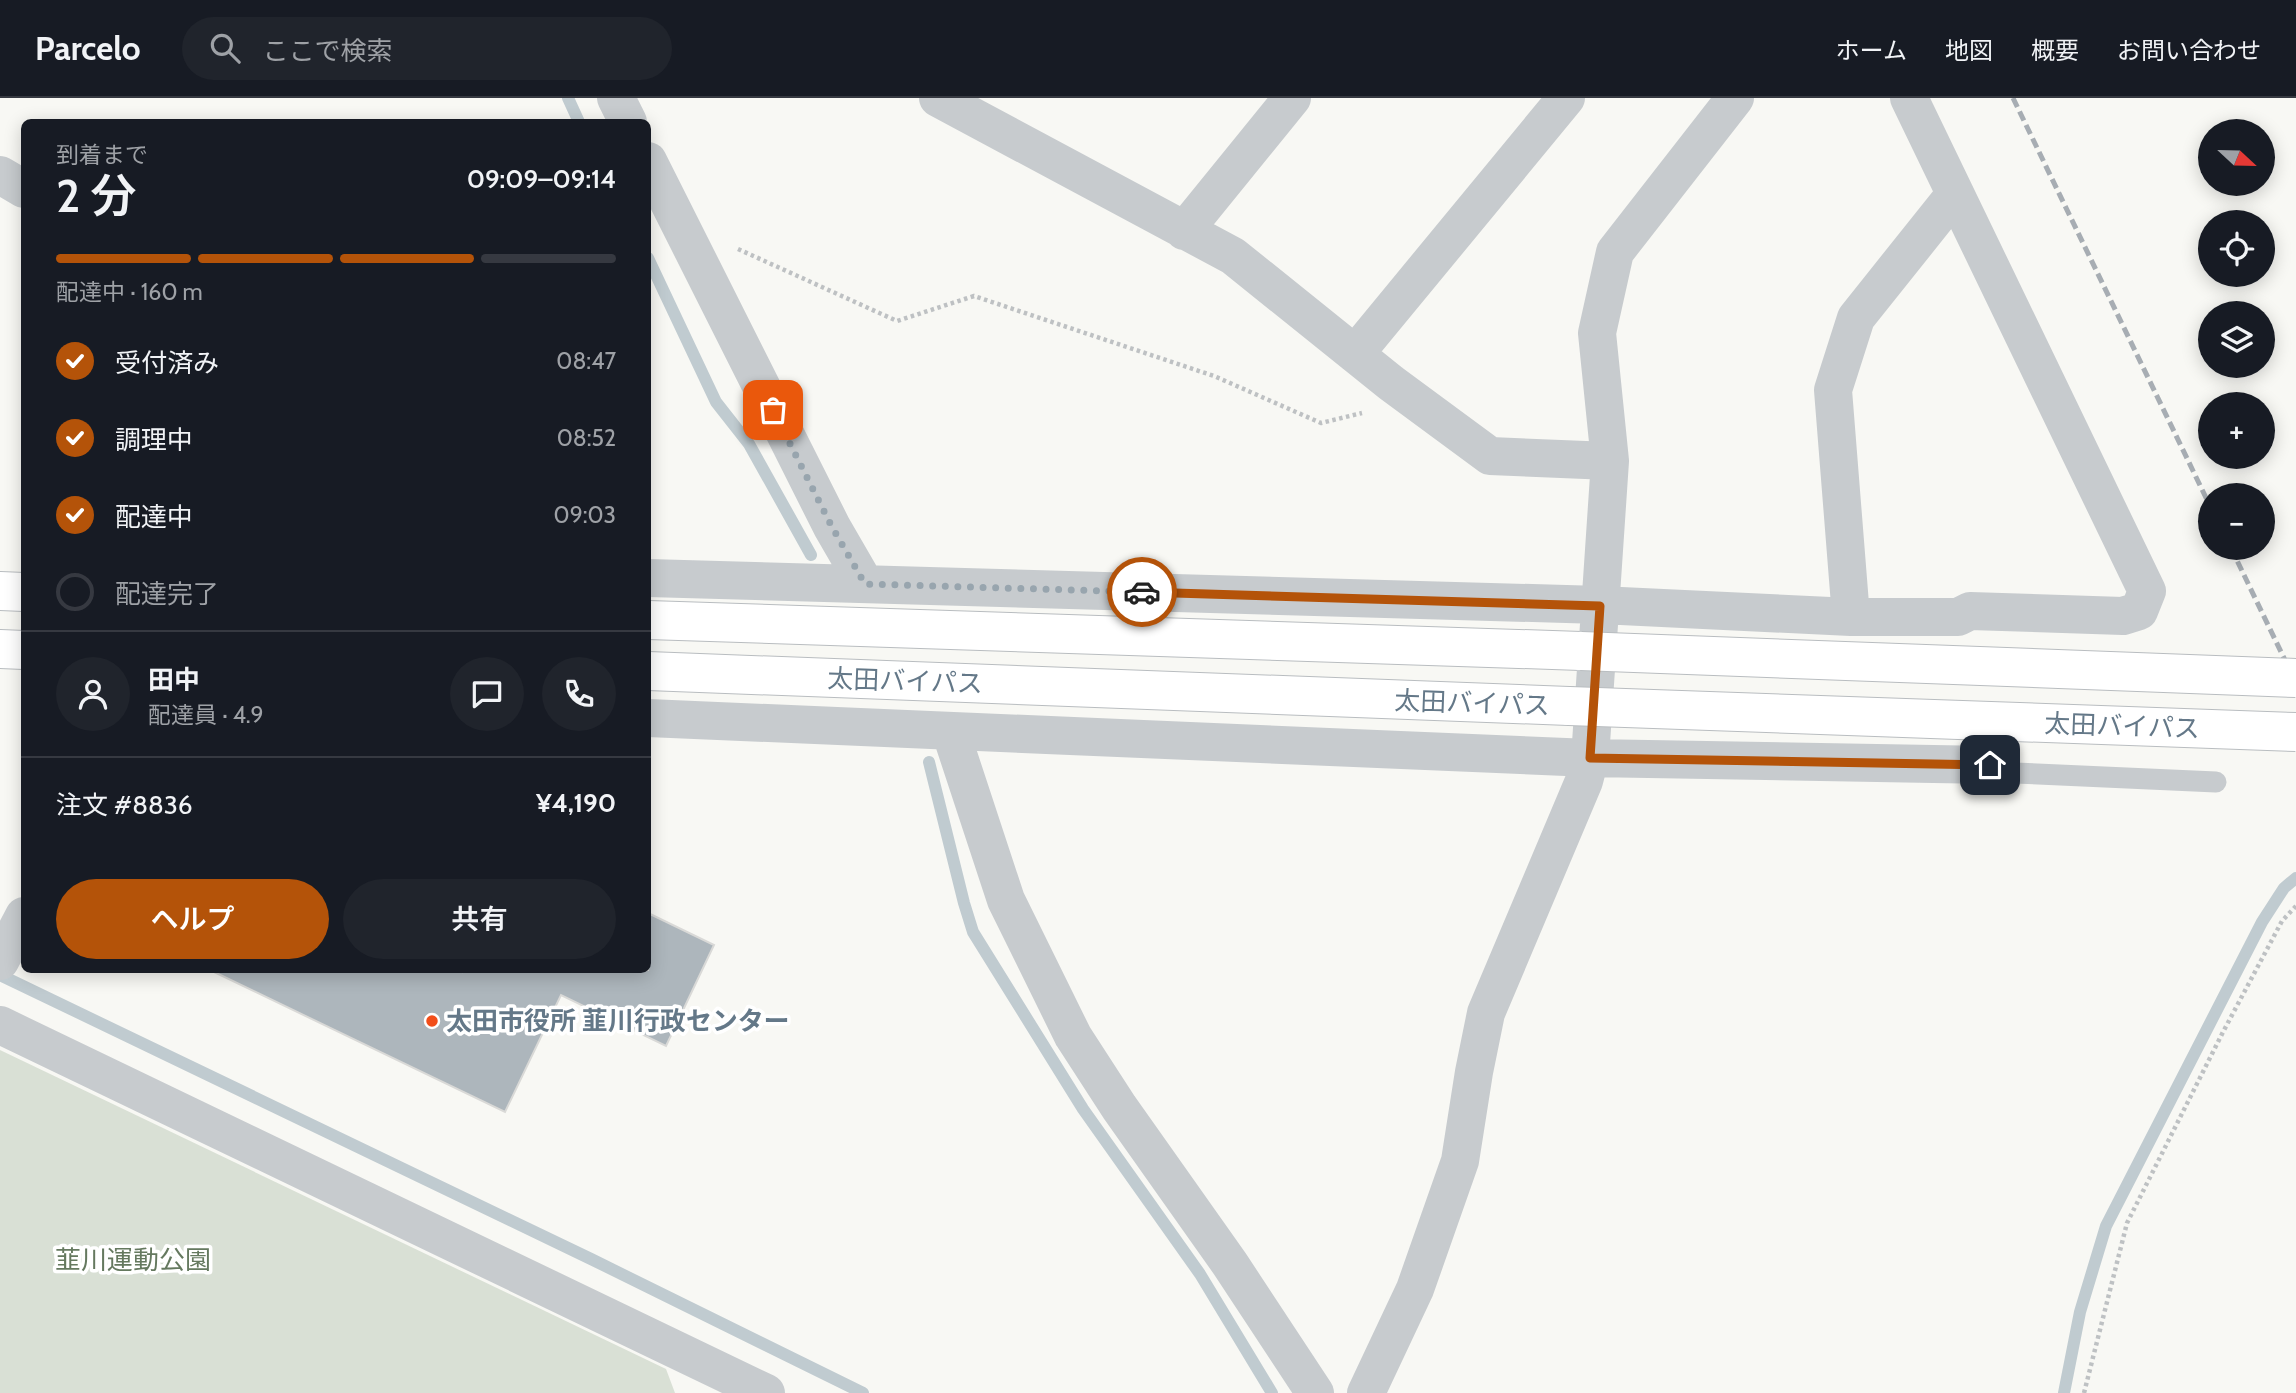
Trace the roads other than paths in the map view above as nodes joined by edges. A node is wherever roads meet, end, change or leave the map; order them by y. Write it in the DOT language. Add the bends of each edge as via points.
graph roads {
  1 [pos="938,98"];
  2 [pos="1292,98"];
  3 [pos="1566,98"];
  4 [pos="1735,98"];
  5 [pos="1909,98"];
  6 [pos="651,167"];
  7 [pos="0,175"];
  8 [pos="21,187"];
  9 [pos="1955,194"];
  10 [pos="1184,231"];
  11 [pos="1355,354"];
  12 [pos="1610,461"];
  13 [pos="651,578"];
  14 [pos="865,584"];
  15 [pos="0,591"];
  16 [pos="21,592"];
  17 [pos="0,598"];
  18 [pos="1600,606"];
  19 [pos="21,608"];
  20 [pos="1851,617"];
  21 [pos="651,620"];
  22 [pos="0,649"];
  23 [pos="21,650"];
  24 [pos="651,671"];
  25 [pos="2296,678"];
  26 [pos="651,718"];
  27 [pos="2296,732"];
  28 [pos="951,733"];
  29 [pos="1590,758"];
  30 [pos="1990,765"];
  31 [pos="2216,782"];
  32 [pos="21,921"];
  33 [pos="1,958"];
  34 [pos="0,1025"];
  35 [pos="721,1384"];
  36 [pos="766,1393"];
  37 [pos="1315,1393"];
  38 [pos="1366,1393"];
  1 -- 10 [label="street"];
  2 -- 10 [label="street"];
  3 -- 11 [label="street"];
  4 -- 12 [label="street" via="1615,252 1597,333"];
  5 -- 9 [label="street"];
  6 -- 14 [label="street"];
  7 -- 8 [label="street"];
  9 -- 20 [label="street" via="1856,318 1833,390"];
  9 -- 20 [label="street" via="2147,592 2139,611 2123,616 1970,611 1958,617"];
  10 -- 11 [label="street" via="1233,256"];
  11 -- 12 [label="street" via="1490,456"];
  12 -- 18 [label="street"];
  13 -- 14 [label="street"];
  14 -- 18 [label="street"];
  15 -- 16 [label="highway"];
  17 -- 19 [label="street"];
  18 -- 20 [label="street"];
  18 -- 29 [label="street"];
  21 -- 25 [label="highway, 太田バイパス, bridge"];
  22 -- 23 [label="highway"];
  24 -- 27 [label="highway, 太田バイパス, bridge"];
  26 -- 28 [label="street"];
  28 -- 29 [label="street"];
  28 -- 37 [label="street" via="1006,900 1073,1036"];
  29 -- 30 [label="street"];
  29 -- 38 [label="street" via="1486,1013 1460,1161 1415,1289"];
  30 -- 31 [label="lane" via="2015,774"];
  32 -- 33 [label="street"];
  34 -- 35 [label="street" via="528,1277"];
  35 -- 36 [label="street"];
}
